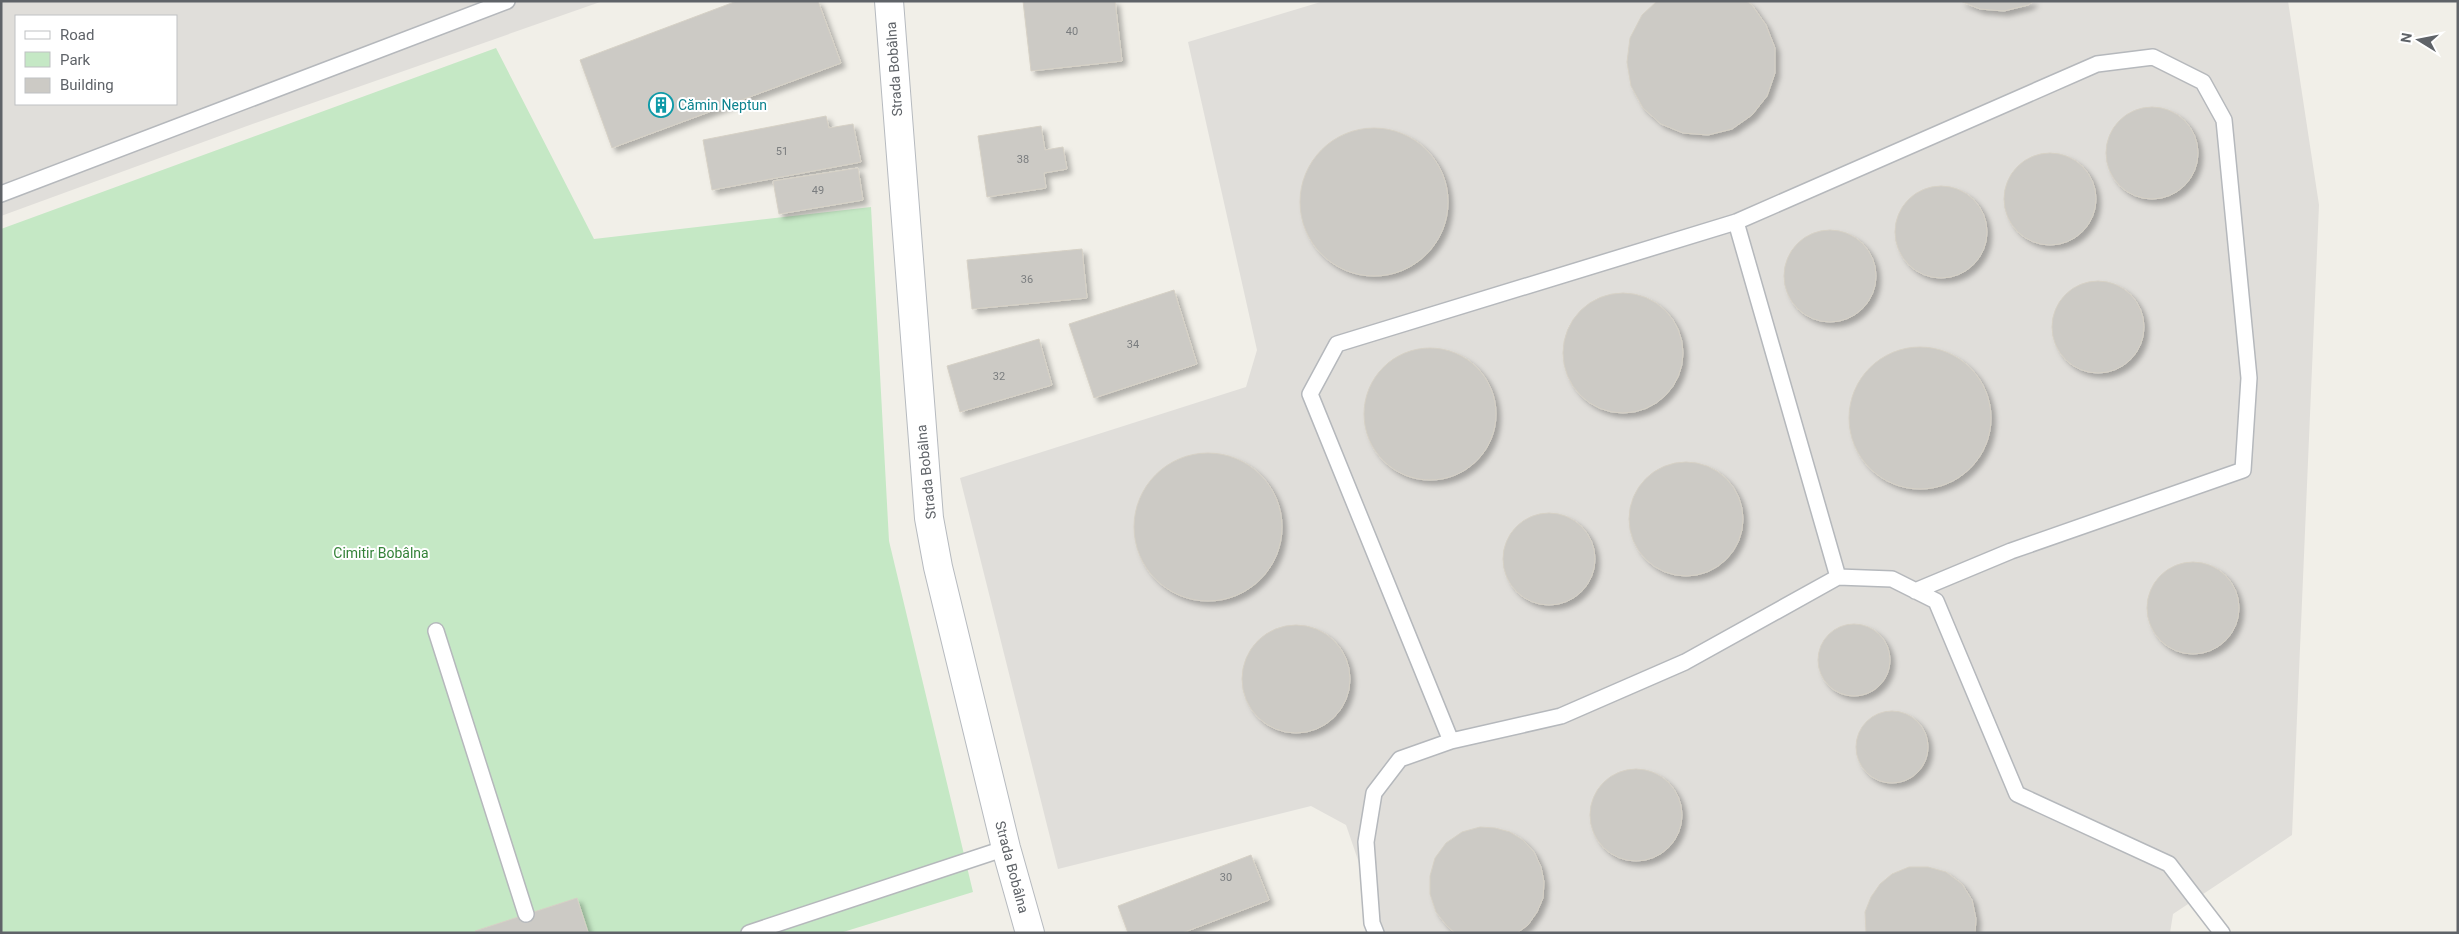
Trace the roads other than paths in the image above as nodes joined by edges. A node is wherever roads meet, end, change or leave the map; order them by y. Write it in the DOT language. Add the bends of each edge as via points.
graph roads {
  1 [pos="507,1"];
  2 [pos="889,1"];
  3 [pos="1,194"];
  4 [pos="1736,222"];
  5 [pos="1838,577"];
  6 [pos="1915,591"];
  7 [pos="436,631"];
  8 [pos="1451,741"];
  9 [pos="1006,848"];
  10 [pos="526,914"];
  11 [pos="749,933"];
  12 [pos="1030,933"];
  13 [pos="1376,933"];
  14 [pos="2222,933"];
  1 -- 3 [label="lane"];
  2 -- 9 [label="main road, Strada Bobâlna" via="929,518"];
  4 -- 5 [label="lane"];
  4 -- 6 [label="lane" via="2097,64 2153,56 2203,82 2224,120 2249,378 2243,470 2011,551"];
  4 -- 8 [label="lane" via="1337,344 1310,394"];
  5 -- 6 [label="lane" via="1892,579"];
  5 -- 8 [label="lane" via="1685,662 1561,716"];
  6 -- 14 [label="lane" via="1936,601 2017,794 2169,864"];
  7 -- 10 [label="lane"];
  8 -- 13 [label="lane" via="1400,759 1374,792 1366,842 1372,923"];
  9 -- 11 [label="lane"];
  9 -- 12 [label="main road, Strada Bobâlna"];
}
